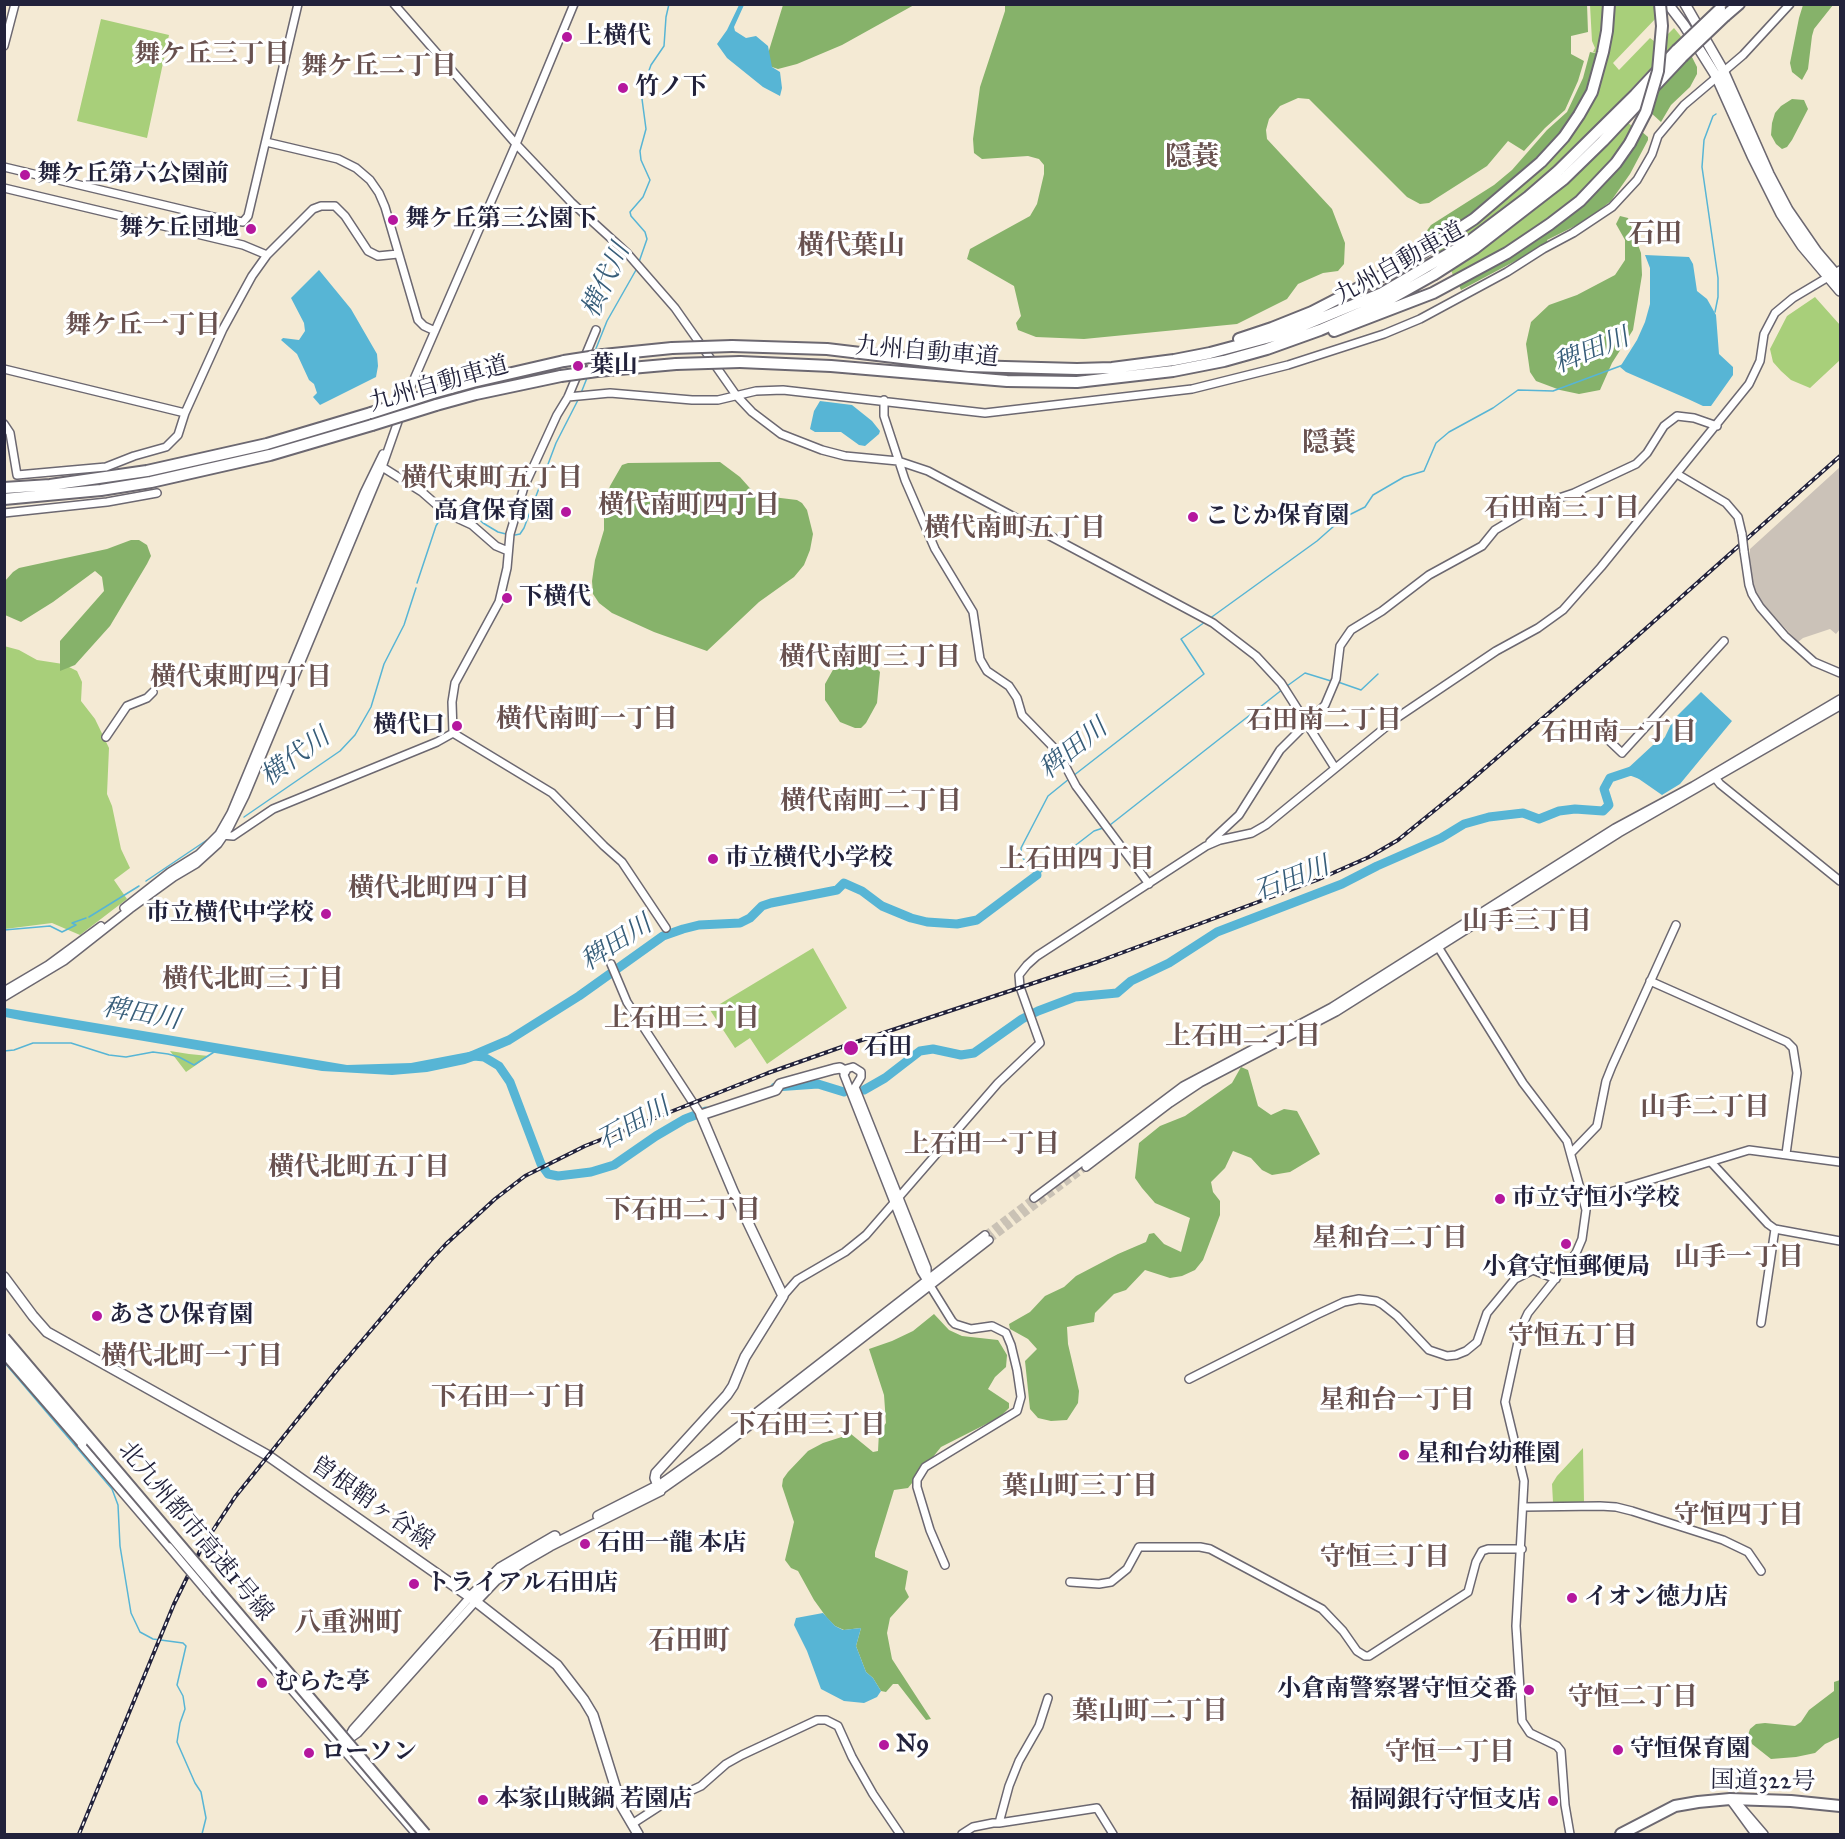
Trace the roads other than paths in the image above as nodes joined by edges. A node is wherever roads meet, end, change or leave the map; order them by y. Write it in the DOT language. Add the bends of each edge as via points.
graph roads {
  1 [pos="15,4"];
  2 [pos="394,4"];
  3 [pos="574,4"];
  4 [pos="1609,4"];
  5 [pos="1660,4"];
  6 [pos="1668,4"];
  7 [pos="1685,4"];
  8 [pos="1739,4"];
  9 [pos="1790,4"];
  10 [pos="297,5"];
  11 [pos="1723,10"];
  12 [pos="4,46"];
  13 [pos="1680,54"];
  14 [pos="1720,73"];
  15 [pos="266,142"];
  16 [pos="516,144"];
  17 [pos="4,167"];
  18 [pos="4,188"];
  19 [pos="398,254"];
  20 [pos="267,255"];
  21 [pos="1836,275"];
  22 [pos="1840,291"];
  23 [pos="1357,319"];
  24 [pos="596,330"];
  25 [pos="435,331"];
  26 [pos="4,369"];
  27 [pos="1049,369"];
  28 [pos="736,395"];
  29 [pos="568,397"];
  30 [pos="884,400"];
  31 [pos="185,413"];
  32 [pos="4,424"];
  33 [pos="1717,426"];
  34 [pos="898,461"];
  35 [pos="379,466"];
  36 [pos="1677,474"];
  37 [pos="4,488"];
  38 [pos="157,493"];
  39 [pos="4,499"];
  40 [pos="4,513"];
  41 [pos="508,551"];
  42 [pos="1724,641"];
  43 [pos="1840,673"];
  44 [pos="153,692"];
  45 [pos="1840,699"];
  46 [pos="1840,706"];
  47 [pos="1307,724"];
  48 [pos="453,733"];
  49 [pos="1601,733"];
  50 [pos="106,737"];
  51 [pos="1335,768"];
  52 [pos="1714,776"];
  53 [pos="221,835"];
  54 [pos="1206,846"];
  55 [pos="1840,880"];
  56 [pos="1149,884"];
  57 [pos="1676,925"];
  58 [pos="666,928"];
  59 [pos="1437,944"];
  60 [pos="611,964"];
  61 [pos="1650,981"];
  62 [pos="4,991"];
  63 [pos="4,997"];
  64 [pos="845,1071"];
  65 [pos="701,1115"];
  66 [pos="1571,1153"];
  67 [pos="1786,1154"];
  68 [pos="1711,1162"];
  69 [pos="1840,1162"];
  70 [pos="1086,1167"];
  71 [pos="1034,1198"];
  72 [pos="896,1199"];
  73 [pos="1584,1200"];
  74 [pos="1775,1229"];
  75 [pos="987,1238"];
  76 [pos="1840,1240"];
  77 [pos="4,1277"];
  78 [pos="1556,1279"];
  79 [pos="929,1283"];
  80 [pos="783,1296"];
  81 [pos="1761,1323"];
  82 [pos="4,1337"];
  83 [pos="7,1352"];
  84 [pos="1189,1379"];
  85 [pos="658,1489"];
  86 [pos="1524,1507"];
  87 [pos="1522,1550"];
  88 [pos="945,1565"];
  89 [pos="1761,1571"];
  90 [pos="1070,1582"];
  91 [pos="473,1599"];
  92 [pos="1048,1698"];
  93 [pos="347,1740"];
  94 [pos="341,1747"];
  95 [pos="1730,1799"];
  96 [pos="1840,1806"];
  97 [pos="999,1823"];
  98 [pos="632,1824"];
  99 [pos="417,1834"];
  100 [pos="426,1834"];
  101 [pos="638,1834"];
  102 [pos="900,1834"];
  103 [pos="962,1834"];
  104 [pos="1113,1834"];
  105 [pos="1570,1834"];
  106 [pos="1621,1834"];
  107 [pos="1755,1834"];
  108 [pos="1764,1834"];
  1 -- 12 [label="street"];
  2 -- 16 [label="street"];
  3 -- 16 [label="street"];
  4 -- 27 [label="highway" via="1603,52 1592,92 1564,137 1474,219 1405,264 1312,312 1220,344 1147,360"];
  5 -- 23 [label="highway, bridge" via="1659,71 1646,112 1616,163 1580,201 1482,267 1433,293"];
  6 -- 14 [label="main road"];
  7 -- 14 [label="main road"];
  8 -- 11 [label="highway, 九州自動車道"];
  9 -- 14 [label="street" via="1743,55"];
  10 -- 15 [label="street"];
  11 -- 13 [label="highway, 九州自動車道, bridge"];
  13 -- 23 [label="highway, 九州自動車道" via="1603,141 1534,204 1458,260"];
  13 -- 27 [label="highway, 九州自動車道" via="1558,171 1497,221 1441,259 1363,302 1285,333 1210,353 1112,368"];
  14 -- 21 [label="main road" via="1756,164 1781,214 1802,246"];
  14 -- 30 [label="street" via="1684,105 1658,136 1637,180 1612,207 1474,291 1384,334 1288,365 1192,389 985,413"];
  15 -- 17 [label="street" via="248,216 243,222"];
  15 -- 19 [label="street" via="338,159 363,174 379,193"];
  16 -- 25 [label="street"];
  16 -- 28 [label="street" via="627,253 675,308"];
  18 -- 20 [label="street" via="243,245"];
  19 -- 20 [label="street" via="378,256 368,251 345,216 329,205 314,209"];
  19 -- 25 [label="street" via="418,320"];
  20 -- 31 [label="street" via="223,329"];
  21 -- 22 [label="main road"];
  21 -- 33 [label="street" via="1793,298 1775,313 1764,334 1760,361 1749,384"];
  23 -- 39 [label="highway, 九州自動車道, bridge" via="1203,366 1112,380 1041,383 741,362 597,371 476,394 270,455 151,482"];
  24 -- 29 [label="street"];
  25 -- 35 [label="street"];
  26 -- 31 [label="street"];
  27 -- 37 [label="highway, 九州自動車道, bridge" via="969,366 827,349 732,346 603,355 473,382 267,444 158,469"];
  28 -- 29 [label="street" via="718,400 610,393"];
  28 -- 30 [label="street" via="783,390"];
  28 -- 34 [label="street" via="782,434 802,443 845,456"];
  29 -- 41 [label="street" via="527,477"];
  30 -- 34 [label="street" via="884,416"];
  31 -- 32 [label="street" via="178,435 166,447 106,467 17,475 10,433"];
  33 -- 36 [label="street"];
  33 -- 47 [label="street" via="1677,416 1664,426 1636,464 1535,506 1495,530 1482,546 1429,575 1350,630 1340,646 1336,679 1325,705"];
  34 -- 47 [label="street" via="957,485 1213,623 1256,656 1281,682"];
  34 -- 56 [label="street" via="935,549 973,612 980,658 987,670 1009,686 1022,715 1058,752 1076,786"];
  35 -- 41 [label="street"];
  35 -- 53 [label="street" via="245,796"];
  36 -- 43 [label="street, bridge" via="1726,503 1738,517 1749,585 1760,607 1814,662"];
  36 -- 51 [label="street" via="1563,610 1398,717"];
  38 -- 40 [label="street"];
  41 -- 48 [label="street" via="499,602 455,683"];
  42 -- 49 [label="street" via="1622,753"];
  44 -- 50 [label="street" via="127,706"];
  45 -- 52 [label="street"];
  46 -- 52 [label="street"];
  47 -- 51 [label="street"];
  47 -- 54 [label="street" via="1280,750 1239,815"];
  48 -- 53 [label="street" via="273,809 233,836"];
  48 -- 58 [label="street" via="552,794 622,862"];
  51 -- 54 [label="street" via="1266,825"];
  52 -- 55 [label="street"];
  52 -- 59 [label="street" via="1614,828"];
  53 -- 62 [label="street" via="57,959"];
  53 -- 63 [label="street" via="196,864 64,961"];
  54 -- 56 [label="street"];
  56 -- 72 [label="street" via="1037,956 1023,970 1019,975 1020,987 1040,1043 998,1083"];
  57 -- 61 [label="street"];
  59 -- 66 [label="street" via="1523,1083 1567,1141"];
  59 -- 70 [label="street" via="1336,1012 1194,1087"];
  59 -- 71 [label="street" via="1332,1007 1183,1086"];
  60 -- 65 [label="street" via="627,1002"];
  61 -- 66 [label="street" via="1606,1081 1597,1126"];
  61 -- 67 [label="street" via="1787,1041 1793,1048 1797,1073"];
  64 -- 65 [label="main road" via="834,1069"];
  64 -- 72 [label="street"];
  64 -- 72 [label="street" via="853,1067 861,1072 855,1087"];
  65 -- 80 [label="main road"];
  66 -- 73 [label="street"];
  67 -- 68 [label="street" via="1749,1150"];
  67 -- 69 [label="street"];
  68 -- 73 [label="street"];
  68 -- 74 [label="street"];
  72 -- 79 [label="street" via="927,1268"];
  72 -- 80 [label="street" via="866,1235 797,1280"];
  73 -- 78 [label="street" via="1581,1245"];
  74 -- 76 [label="street"];
  74 -- 81 [label="street"];
  75 -- 79 [label="street"];
  77 -- 91 [label="main road, 曽根鞘ヶ谷線" via="47,1332 267,1455"];
  78 -- 84 [label="street" via="1533,1270 1515,1279 1487,1313 1477,1342 1456,1355 1429,1350 1383,1305 1359,1299 1316,1315"];
  78 -- 86 [label="street" via="1528,1313 1521,1328 1505,1402 1522,1465"];
  79 -- 85 [label="street"];
  79 -- 88 [label="street" via="958,1327 992,1326 1006,1333 1021,1397 1013,1415 925,1467 916,1480"];
  80 -- 85 [label="main road" via="745,1356 734,1386 656,1473"];
  82 -- 83 [label="highway, 北九州都市高速1号線, bridge"];
  82 -- 93 [label="street, bridge"];
  83 -- 94 [label="street, bridge"];
  83 -- 99 [label="highway, 北九州都市高速1号線, bridge"];
  83 -- 100 [label="highway, 北九州都市高速1号線, bridge"];
  85 -- 91 [label="main road" via="522,1554 491,1575"];
  86 -- 87 [label="street"];
  86 -- 89 [label="street" via="1616,1507 1632,1511 1723,1540 1748,1552"];
  87 -- 90 [label="street" via="1482,1551 1468,1592 1369,1656 1357,1651 1322,1609 1200,1546 1139,1547 1127,1569 1111,1582"];
  87 -- 105 [label="street" via="1516,1640 1522,1721 1530,1733 1561,1751"];
  91 -- 93 [label="street"];
  91 -- 98 [label="main road, 曽根鞘ヶ谷線" via="557,1665 584,1700 599,1732 621,1805"];
  92 -- 97 [label="street" via="1039,1726 1016,1770"];
  93 -- 94 [label="street"];
  93 -- 100 [label="street"];
  94 -- 99 [label="street"];
  95 -- 96 [label="highway, 国道322号"];
  95 -- 106 [label="highway, 国道322号" via="1675,1806"];
  95 -- 107 [label="street"];
  95 -- 108 [label="street"];
  97 -- 103 [label="street" via="973,1827"];
  97 -- 104 [label="street" via="1097,1808"];
  98 -- 101 [label="main road, 曽根鞘ヶ谷線"];
  98 -- 102 [label="street" via="701,1786 742,1755 817,1720 826,1720 838,1726 873,1794"];
}
